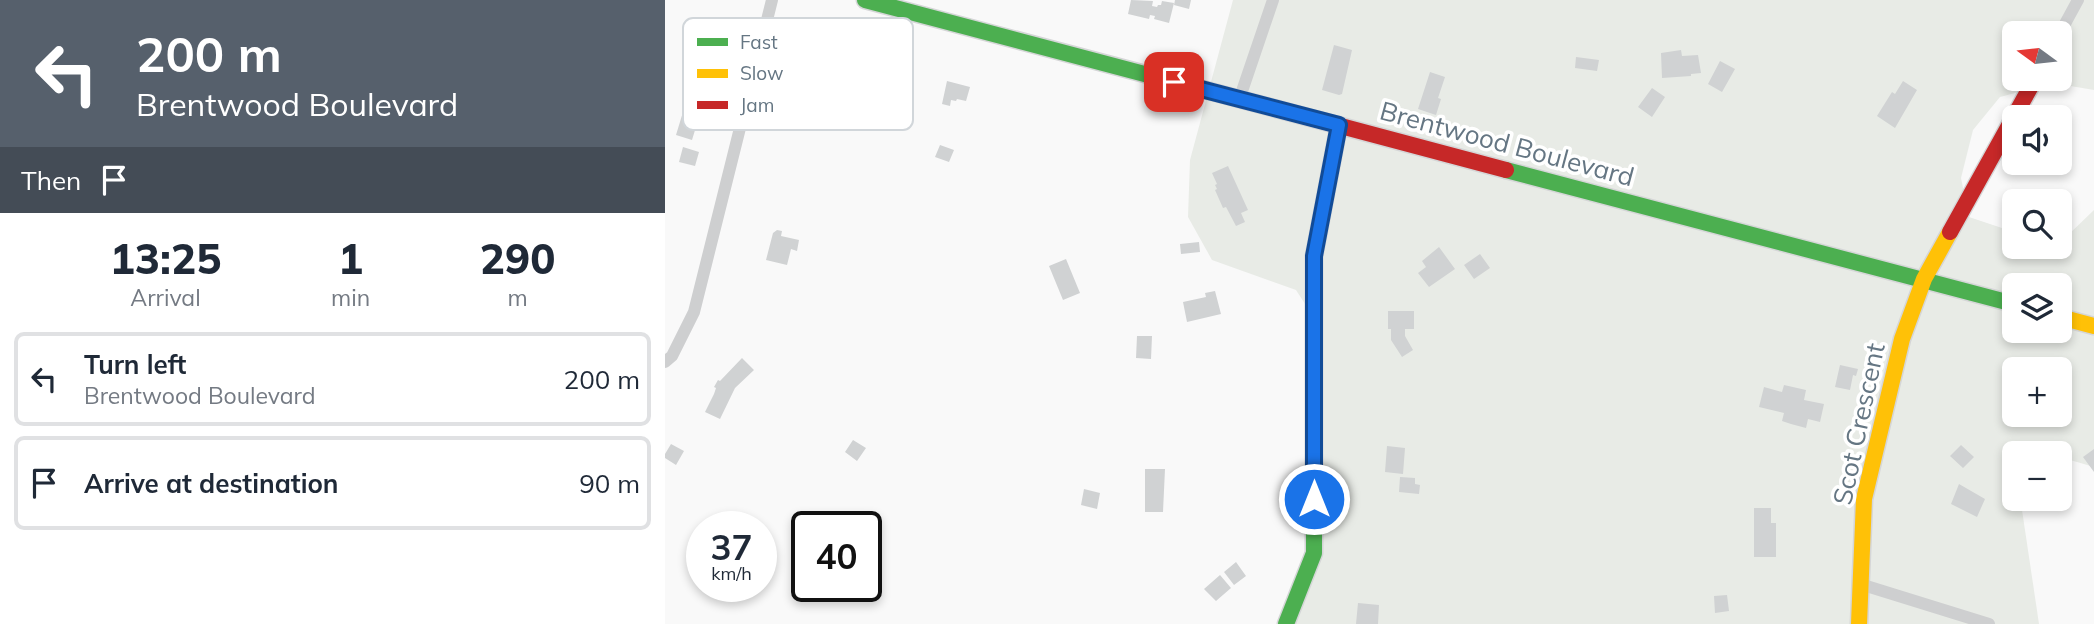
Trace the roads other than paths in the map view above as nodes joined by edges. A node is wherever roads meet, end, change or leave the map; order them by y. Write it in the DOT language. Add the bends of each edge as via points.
graph roads {
  1 [pos="772,0"];
  2 [pos="865,0"];
  3 [pos="1273,0"];
  4 [pos="2078,0"];
  5 [pos="768,18"];
  6 [pos="2067,21"];
  7 [pos="2028,91"];
  8 [pos="1239,100"];
  9 [pos="1339,125"];
  10 [pos="740,130"];
  11 [pos="1924,279"];
  12 [pos="2002,301"];
  13 [pos="2072,320"];
  14 [pos="2094,326"];
  15 [pos="665,362"];
  16 [pos="1860,584"];
  17 [pos="1286,624"];
  18 [pos="1859,624"];
  19 [pos="1989,624"];
  1 -- 5 [label="street"];
  2 -- 8 [label="street, Brentwood Boulevard"];
  3 -- 8 [label="street"];
  4 -- 6 [label="street"];
  7 -- 11 [label="street, Scot Crescent"];
  8 -- 9 [label="street, Brentwood Boulevard"];
  9 -- 11 [label="street, Brentwood Boulevard"];
  9 -- 17 [label="street" via="1314,256 1314,552"];
  10 -- 15 [label="street" via="694,312"];
  11 -- 12 [label="street, Brentwood Boulevard"];
  11 -- 16 [label="street, Scot Crescent" via="1902,339 1864,499"];
  13 -- 14 [label="street"];
  16 -- 18 [label="street, Scot Crescent"];
  16 -- 19 [label="street"];
}
